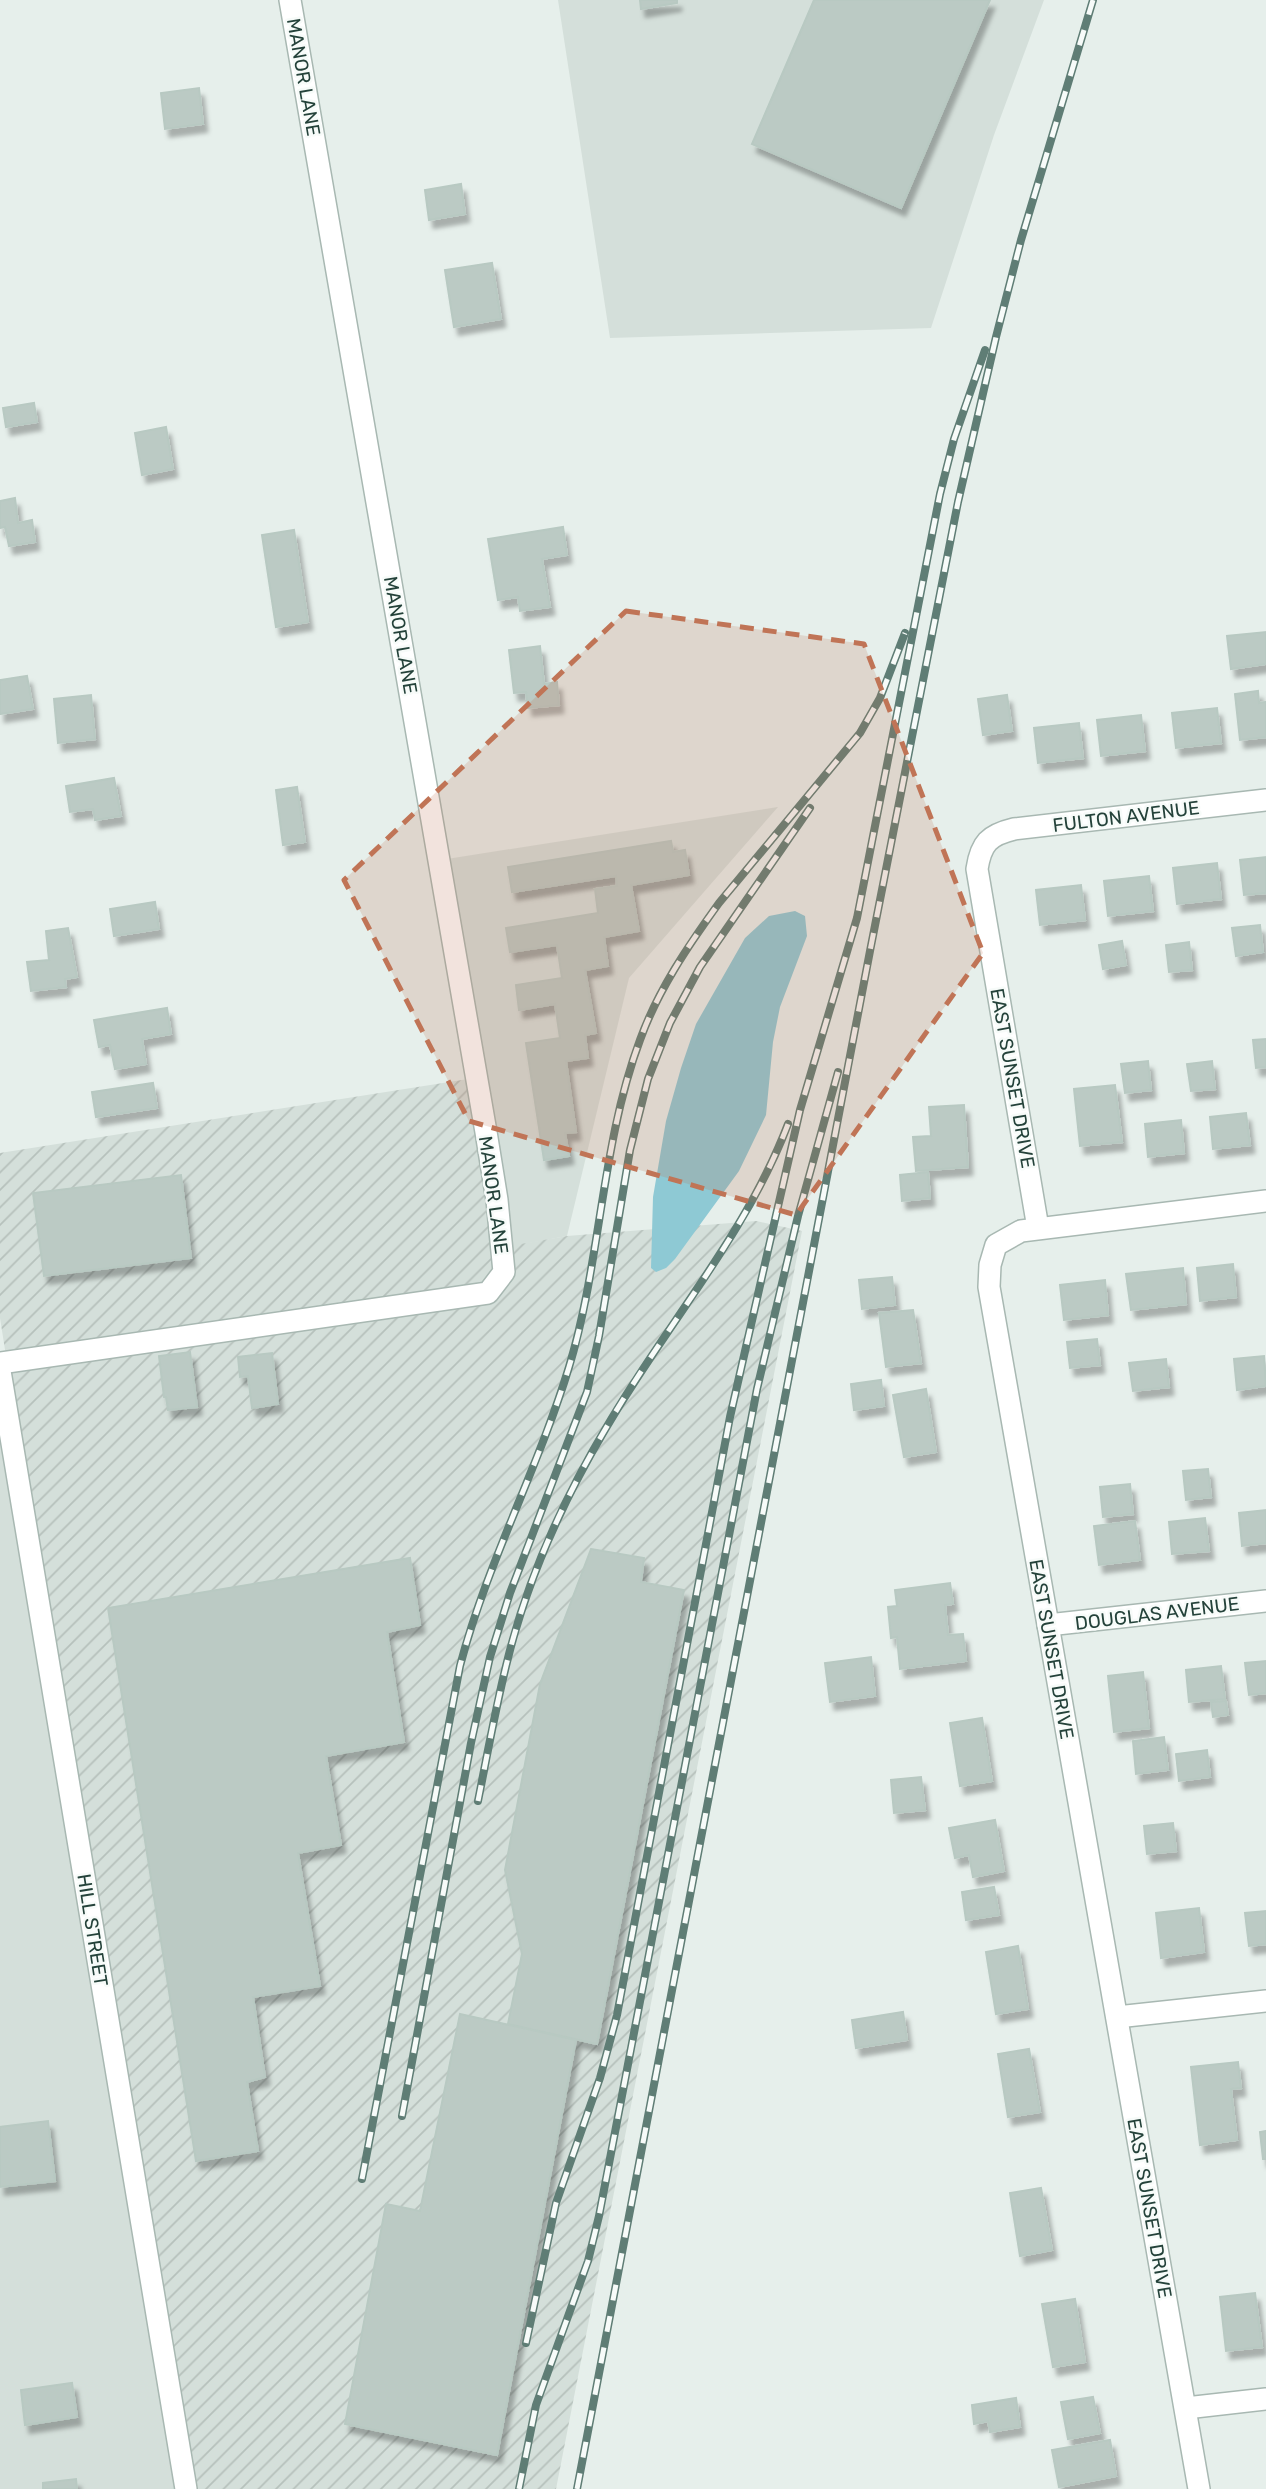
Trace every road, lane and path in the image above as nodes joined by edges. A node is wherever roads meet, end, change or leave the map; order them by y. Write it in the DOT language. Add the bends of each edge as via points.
graph roads {
  1 [pos="290,0"];
  2 [pos="1266,800"];
  3 [pos="988,840"];
  4 [pos="1266,1201"];
  5 [pos="1038,1228"];
  6 [pos="0,1363"];
  7 [pos="0,1374"];
  8 [pos="1266,1601"];
  9 [pos="1048,1625"];
  10 [pos="1266,2001"];
  11 [pos="1117,2017"];
  12 [pos="1266,2399"];
  13 [pos="1186,2408"];
  14 [pos="186,2489"];
  15 [pos="1199,2489"];
  1 -- 6 [label="street, MANOR LANE" via="482,1107 504,1272 488,1293"];
  2 -- 3 [label="street, FULTON AVENUE" via="1014,829"];
  3 -- 5 [label="street, EAST SUNSET DRIVE" via="977,869"];
  4 -- 5 [label="street"];
  5 -- 9 [label="street, EAST SUNSET DRIVE" via="1021,1231 996,1245 989,1287"];
  7 -- 14 [label="street, HILL STREET"];
  8 -- 9 [label="street, DOUGLAS AVENUE"];
  9 -- 11 [label="street, EAST SUNSET DRIVE"];
  10 -- 11 [label="street"];
  11 -- 13 [label="street, EAST SUNSET DRIVE"];
  12 -- 13 [label="street"];
  13 -- 15 [label="street, EAST SUNSET DRIVE"];
}
